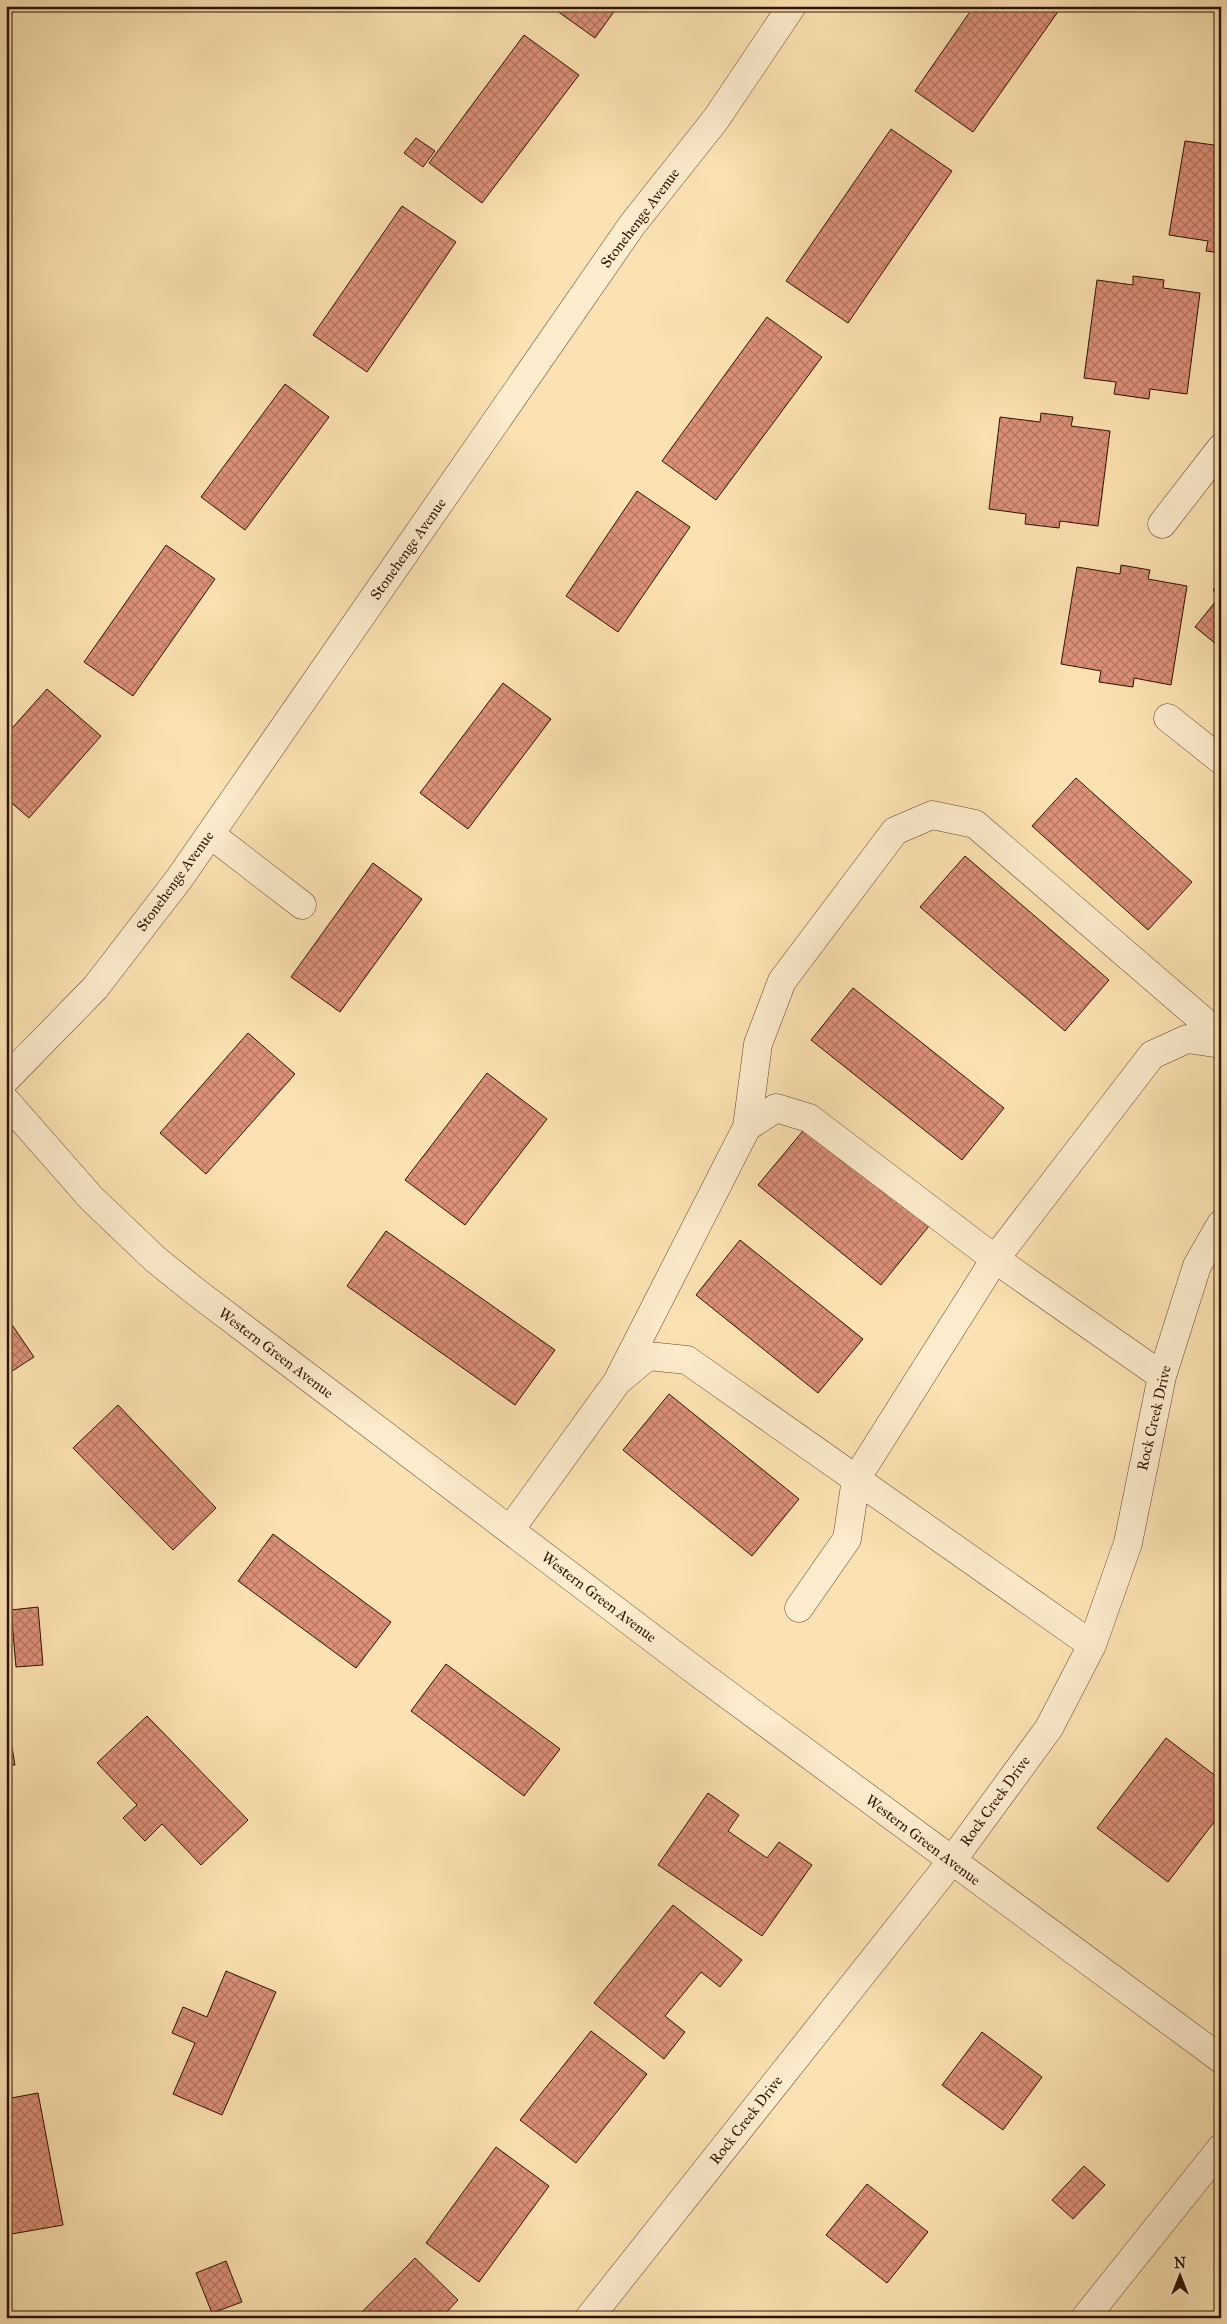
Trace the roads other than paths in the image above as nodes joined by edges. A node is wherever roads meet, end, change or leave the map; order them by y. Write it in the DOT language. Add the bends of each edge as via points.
graph roads {
  1 [pos="792,6"];
  2 [pos="1221,448"];
  3 [pos="1162,524"];
  4 [pos="1168,718"];
  5 [pos="1221,760"];
  6 [pos="210,834"];
  7 [pos="302,905"];
  8 [pos="1221,1036"];
  9 [pos="1221,1044"];
  10 [pos="6,1079"];
  11 [pos="6,1101"];
  12 [pos="747,1127"];
  13 [pos="1221,1224"];
  14 [pos="995,1259"];
  15 [pos="1162,1376"];
  16 [pos="617,1382"];
  17 [pos="856,1479"];
  18 [pos="510,1530"];
  19 [pos="799,1608"];
  20 [pos="1092,1645"];
  21 [pos="951,1862"];
  22 [pos="1221,2060"];
  23 [pos="1221,2148"];
  24 [pos="589,2318"];
  25 [pos="1085,2318"];
  1 -- 6 [label="street, Stonehenge Avenue" via="716,118 632,225"];
  2 -- 3 [label="street"];
  4 -- 5 [label="street"];
  6 -- 7 [label="street"];
  6 -- 10 [label="street, Stonehenge Avenue" via="95,988"];
  8 -- 12 [label="street" via="975,824 932,814 895,831 782,981 758,1044"];
  9 -- 14 [label="street" via="1187,1039 1152,1055"];
  11 -- 18 [label="street, Western Green Avenue" via="92,1199 155,1259"];
  12 -- 14 [label="street" via="776,1108 809,1118"];
  12 -- 16 [label="street"];
  13 -- 15 [label="street, Rock Creek Drive" via="1197,1266"];
  14 -- 15 [label="street"];
  14 -- 17 [label="street"];
  15 -- 20 [label="street, Rock Creek Drive" via="1128,1543"];
  16 -- 17 [label="street" via="648,1356 687,1360"];
  16 -- 18 [label="street"];
  17 -- 19 [label="street" via="847,1539"];
  17 -- 20 [label="street"];
  18 -- 21 [label="street, Western Green Avenue"];
  20 -- 21 [label="street, Rock Creek Drive" via="1048,1728"];
  21 -- 22 [label="street, Western Green Avenue"];
  21 -- 24 [label="street, Rock Creek Drive"];
  23 -- 25 [label="street"];
}
